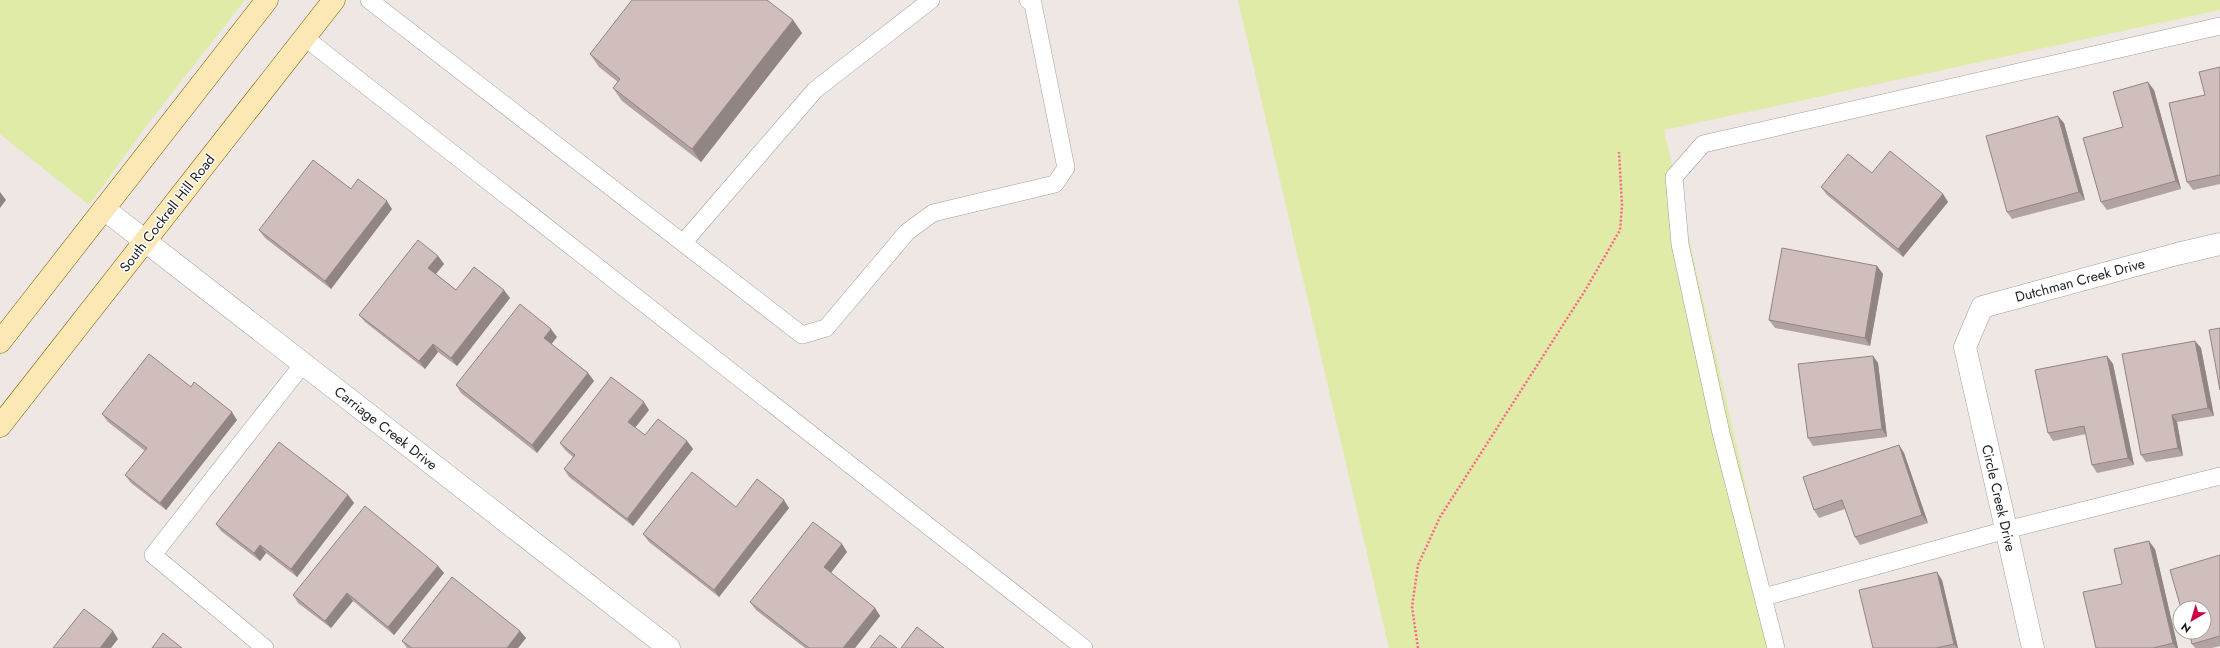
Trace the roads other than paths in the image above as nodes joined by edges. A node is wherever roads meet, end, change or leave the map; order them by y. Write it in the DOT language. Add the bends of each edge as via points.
graph roads {
  1 [pos="267,0"];
  2 [pos="334,0"];
  3 [pos="369,0"];
  4 [pos="931,0"];
  5 [pos="1028,0"];
  6 [pos="2220,26"];
  7 [pos="304,37"];
  8 [pos="104,209"];
  9 [pos="144,241"];
  10 [pos="683,243"];
  11 [pos="2220,244"];
  12 [pos="0,342"];
  13 [pos="1965,347"];
  14 [pos="303,364"];
  15 [pos="3,417"];
  16 [pos="2220,476"];
  17 [pos="2006,530"];
  18 [pos="1764,597"];
  19 [pos="265,648"];
  20 [pos="669,648"];
  21 [pos="1084,648"];
  22 [pos="1776,648"];
  23 [pos="2033,648"];
  1 -- 8 [label="main road"];
  2 -- 7 [label="main road, South Cockrell Hill Road"];
  3 -- 10 [label="lane"];
  4 -- 10 [label="lane" via="815,90"];
  5 -- 10 [label="lane" via="1033,4 1066,168 1055,184 933,213 907,232 826,328 802,335"];
  6 -- 18 [label="lane" via="1703,144 1674,177 1680,244 1721,433"];
  7 -- 9 [label="main road, South Cockrell Hill Road"];
  7 -- 21 [label="lane"];
  8 -- 9 [label="street, Carriage Creek Drive"];
  8 -- 12 [label="main road"];
  9 -- 14 [label="street, Carriage Creek Drive"];
  9 -- 15 [label="main road, South Cockrell Hill Road"];
  11 -- 13 [label="street, Dutchman Creek Drive" via="1982,307"];
  13 -- 17 [label="street, Circle Creek Drive"];
  14 -- 19 [label="lane" via="153,555"];
  14 -- 20 [label="street, Carriage Creek Drive"];
  16 -- 17 [label="lane"];
  17 -- 18 [label="lane"];
  17 -- 23 [label="street, Circle Creek Drive"];
  18 -- 22 [label="lane"];
}
